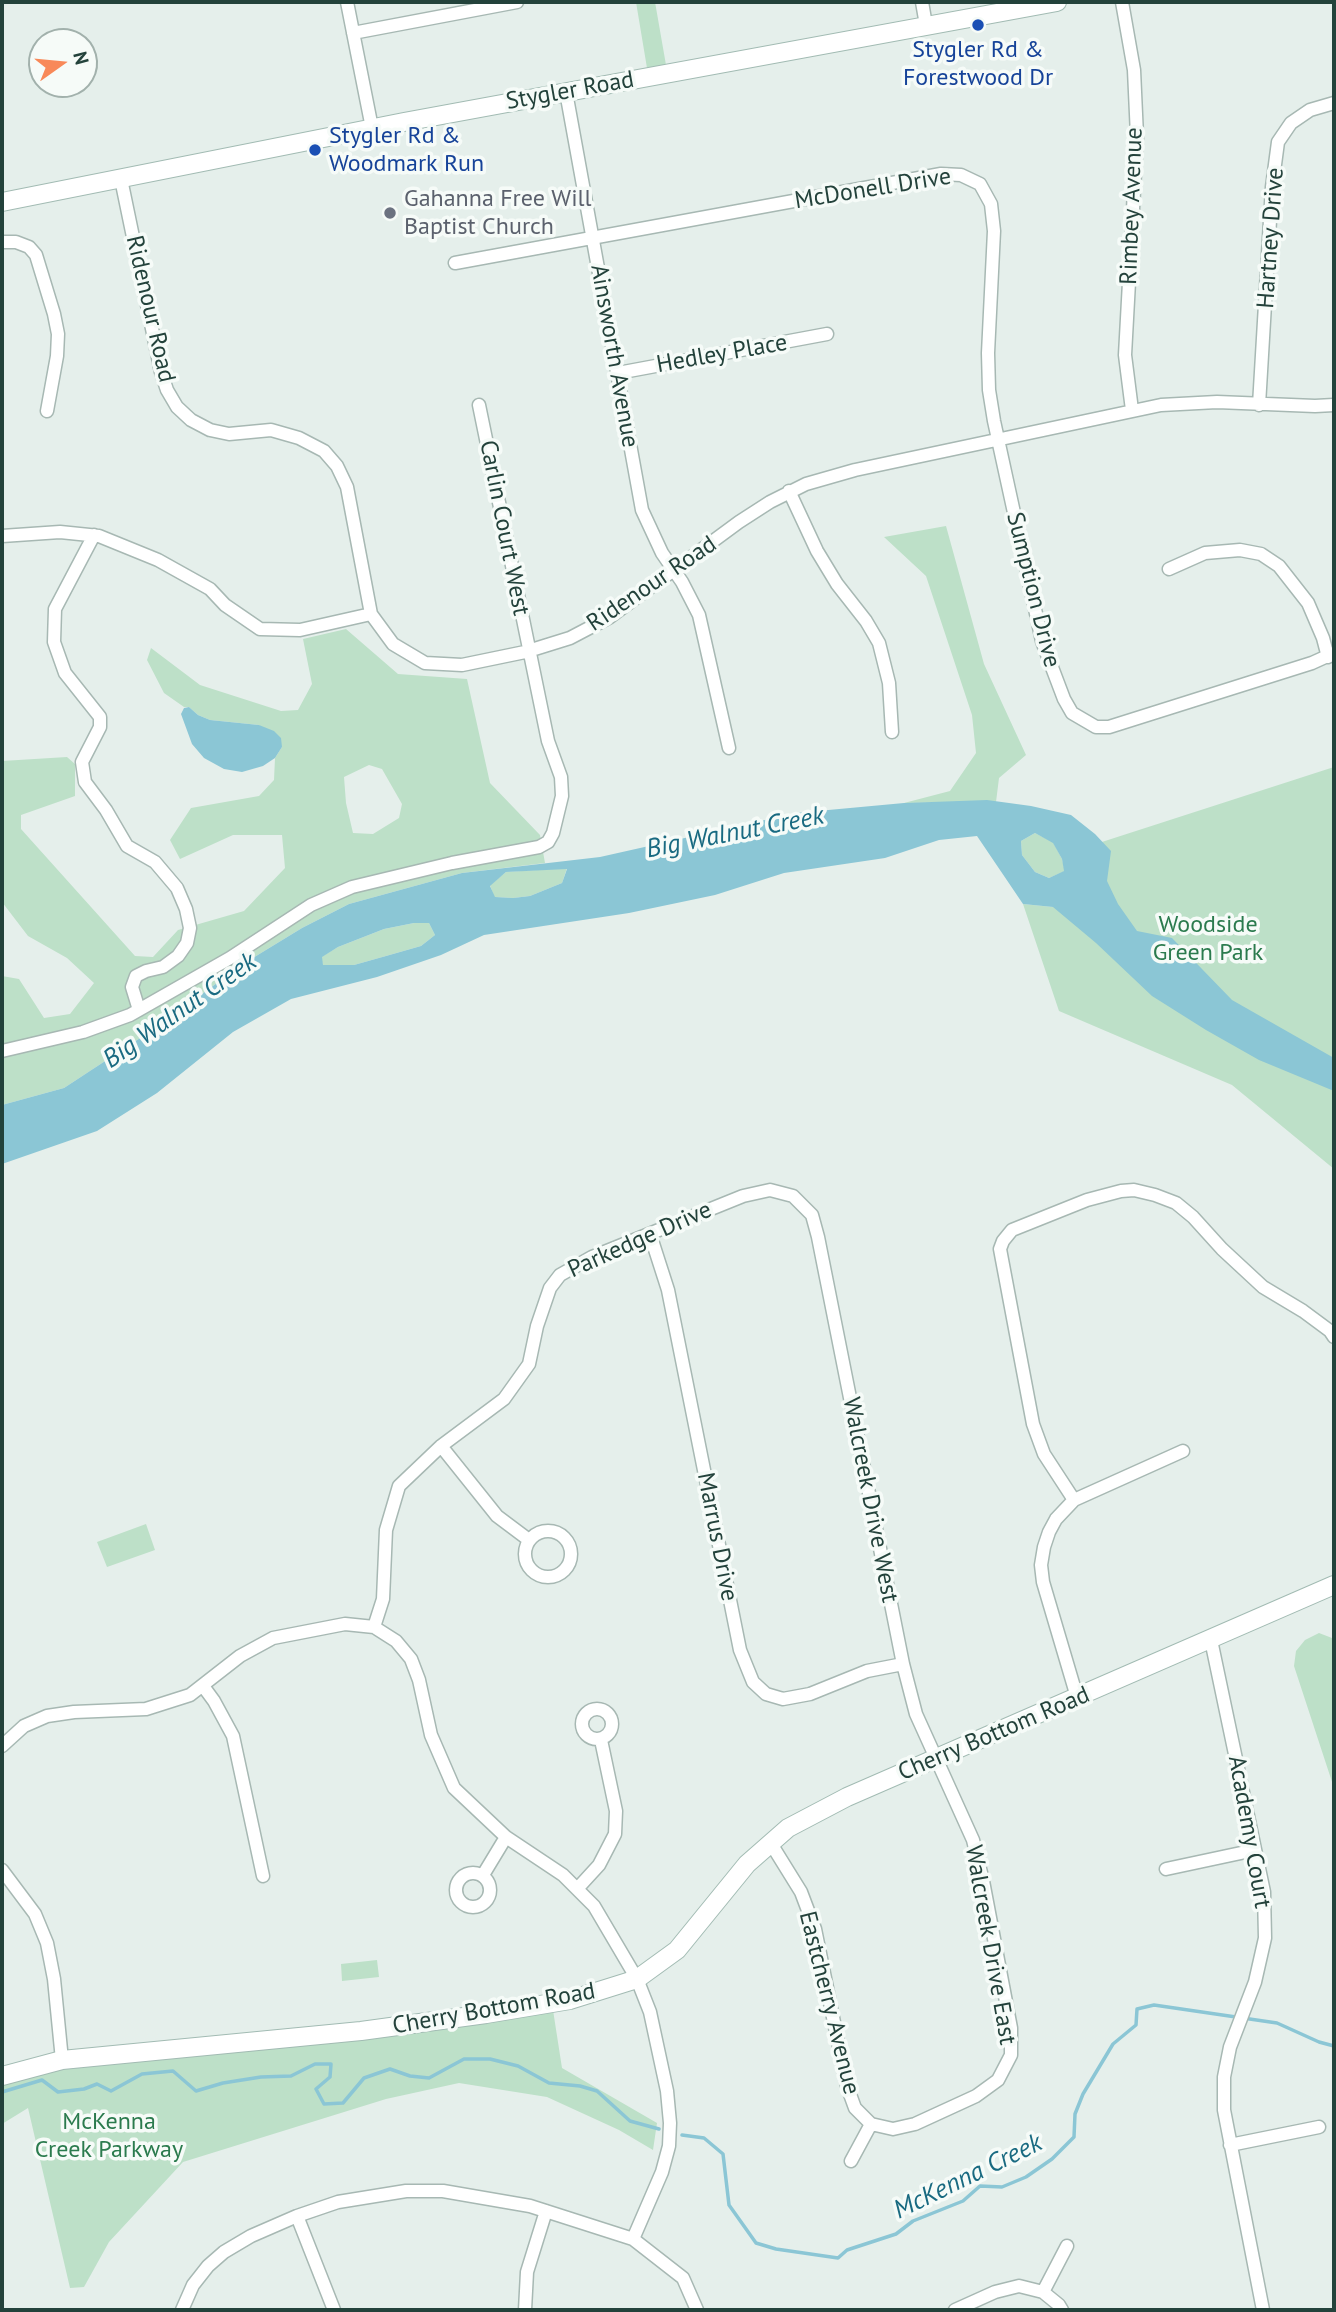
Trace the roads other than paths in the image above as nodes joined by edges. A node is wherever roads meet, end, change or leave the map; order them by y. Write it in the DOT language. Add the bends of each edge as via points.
graph roads {
  1 [pos="347,2"];
  2 [pos="517,2"];
  3 [pos="922,2"];
  4 [pos="1057,2"];
  5 [pos="1122,2"];
  6 [pos="926,25"];
  7 [pos="354,33"];
  8 [pos="566,92"];
  9 [pos="1334,103"];
  10 [pos="372,128"];
  11 [pos="121,179"];
  12 [pos="2,202"];
  13 [pos="592,238"];
  14 [pos="2,242"];
  15 [pos="455,263"];
  16 [pos="827,334"];
  17 [pos="618,373"];
  18 [pos="479,405"];
  19 [pos="1259,405"];
  20 [pos="1334,405"];
  21 [pos="1132,410"];
  22 [pos="47,411"];
  23 [pos="998,439"];
  24 [pos="789,491"];
  25 [pos="2,536"];
  26 [pos="94,536"];
  27 [pos="1169,569"];
  28 [pos="674,571"];
  29 [pos="371,614"];
  30 [pos="529,651"];
  31 [pos="1331,655"];
  32 [pos="892,732"];
  33 [pos="729,748"];
  34 [pos="139,1010"];
  35 [pos="2,1051"];
  36 [pos="650,1234"];
  37 [pos="818,1237"];
  38 [pos="1334,1338"];
  39 [pos="441,1446"];
  40 [pos="1183,1451"];
  41 [pos="1074,1500"];
  42 [pos="529,1540"];
  43 [pos="1334,1585"];
  44 [pos="374,1627"];
  45 [pos="1211,1640"];
  46 [pos="903,1664"];
  47 [pos="203,1686"];
  48 [pos="1077,1698"];
  49 [pos="601,1740"];
  50 [pos="2,1746"];
  51 [pos="937,1758"];
  52 [pos="506,1837"];
  53 [pos="770,1842"];
  54 [pos="1255,1850"];
  55 [pos="1166,1869"];
  56 [pos="2,1870"];
  57 [pos="483,1875"];
  58 [pos="263,1876"];
  59 [pos="577,1889"];
  60 [pos="637,1979"];
  61 [pos="62,2060"];
  62 [pos="2,2076"];
  63 [pos="871,2124"];
  64 [pos="1319,2127"];
  65 [pos="1230,2146"];
  66 [pos="851,2161"];
  67 [pos="546,2211"];
  68 [pos="297,2216"];
  69 [pos="633,2239"];
  70 [pos="1067,2246"];
  71 [pos="1043,2292"];
  72 [pos="182,2310"];
  73 [pos="334,2310"];
  74 [pos="525,2310"];
  75 [pos="697,2310"];
  76 [pos="955,2310"];
  77 [pos="1062,2310"];
  78 [pos="1262,2310"];
  1 -- 7 [label="street"];
  2 -- 7 [label="street"];
  3 -- 6 [label="street"];
  4 -- 6 [label="main road, Stygler Road"];
  5 -- 21 [label="street, Rimbey Avenue" via="1134,70 1137,136 1125,355"];
  6 -- 8 [label="main road, Stygler Road"];
  7 -- 10 [label="street"];
  8 -- 10 [label="main road, Stygler Road"];
  8 -- 13 [label="street, Ainsworth Avenue"];
  9 -- 19 [label="street, Hartney Drive" via="1310,110 1291,123 1278,142"];
  10 -- 11 [label="main road, Stygler Road"];
  11 -- 12 [label="main road, Stygler Road"];
  11 -- 29 [label="street, Ridenour Road" via="167,390 184,414 211,430 229,434 271,430 309,441 324,451 347,487"];
  13 -- 15 [label="street"];
  13 -- 17 [label="street, Ainsworth Avenue"];
  13 -- 23 [label="street, McDonell Drive" via="941,174 961,175 980,184 991,204 994,231 988,353"];
  14 -- 22 [label="street" via="16,242 36,255 54,314 57,356"];
  16 -- 17 [label="street, Hedley Place"];
  17 -- 28 [label="street, Ainsworth Avenue" via="642,510"];
  18 -- 30 [label="street, Carlin Court West"];
  19 -- 20 [label="street, Ridenour Road"];
  19 -- 21 [label="street, Ridenour Road" via="1206,403"];
  21 -- 23 [label="street, Ridenour Road"];
  23 -- 24 [label="street, Ridenour Road" via="855,470"];
  23 -- 31 [label="street, Sumption Drive" via="1048,659 1072,713 1085,722 1096,727 1116,725"];
  24 -- 28 [label="street, Ridenour Road"];
  24 -- 32 [label="street" via="817,551 879,643 889,683"];
  25 -- 26 [label="street" via="60,532"];
  26 -- 29 [label="street" via="158,560 210,589 260,629 300,630"];
  26 -- 34 [label="street" via="55,609 54,642 65,673 100,717 100,727 82,762 85,782 127,846 155,862 177,888 190,928 178,956 136,976 132,987"];
  27 -- 31 [label="street" via="1205,553 1240,550 1261,554 1279,566 1307,603"];
  28 -- 30 [label="street, Ridenour Road" via="610,617 570,638"];
  28 -- 33 [label="street, Ainsworth Avenue" via="699,615"];
  29 -- 30 [label="street, Ridenour Road" via="393,644 425,663 462,665"];
  30 -- 34 [label="street, Carlin Court West" via="548,741 561,777 562,796 548,842 539,848 352,887 311,905"];
  34 -- 35 [label="street" via="83,1032"];
  36 -- 37 [label="street, Parkedge Drive" via="743,1196 770,1190 793,1196 812,1215"];
  36 -- 39 [label="street, Parkedge Drive" via="560,1275 550,1288 529,1364 504,1399"];
  36 -- 46 [label="street, Marrus Drive" via="668,1290 740,1650 753,1682 766,1694 783,1699"];
  37 -- 46 [label="street, Walcreek Drive West"];
  38 -- 41 [label="street" via="1303,1311 1263,1287 1176,1203 1134,1190 1121,1191 1012,1230 1000,1250 1033,1424 1044,1454"];
  39 -- 42 [label="street" via="497,1516"];
  39 -- 44 [label="street, Parkedge Drive" via="399,1486 386,1530 383,1599"];
  40 -- 41 [label="street"];
  41 -- 48 [label="street" via="1049,1532 1041,1565 1046,1600"];
  43 -- 45 [label="main road, Cherry Bottom Road"];
  44 -- 47 [label="street" via="345,1624 273,1638 240,1656"];
  44 -- 52 [label="street" via="396,1641 411,1659 431,1735 454,1788"];
  45 -- 48 [label="main road, Cherry Bottom Road"];
  45 -- 54 [label="street, Academy Court"];
  46 -- 51 [label="street, Walcreek Drive West" via="916,1714"];
  47 -- 50 [label="street" via="146,1709 47,1716 24,1726"];
  47 -- 58 [label="street" via="233,1736"];
  48 -- 51 [label="main road, Cherry Bottom Road"];
  49 -- 59 [label="street" via="616,1811 615,1834 599,1865"];
  51 -- 53 [label="main road, Cherry Bottom Road" via="847,1797"];
  51 -- 63 [label="street, Walcreek Drive East" via="979,1862 1011,2028 1011,2055 998,2080 976,2096 915,2124 893,2129"];
  52 -- 57 [label="street"];
  52 -- 59 [label="street"];
  53 -- 60 [label="main road, Cherry Bottom Road" via="677,1950"];
  53 -- 63 [label="street, Eastcherry Avenue" via="801,1892 815,1929 847,2086 855,2108"];
  54 -- 55 [label="street"];
  54 -- 65 [label="street, Academy Court" via="1264,1892 1265,1938 1224,2077"];
  56 -- 61 [label="street" via="35,1914 47,1943"];
  59 -- 60 [label="street" via="594,1906"];
  60 -- 61 [label="main road, Cherry Bottom Road" via="570,2000 420,2024"];
  60 -- 69 [label="street" via="656,2032 670,2123 662,2172"];
  61 -- 62 [label="main road, Cherry Bottom Road"];
  63 -- 66 [label="street, Eastcherry Avenue"];
  64 -- 65 [label="street"];
  65 -- 78 [label="street, Academy Court"];
  67 -- 68 [label="street" via="443,2191 338,2202"];
  67 -- 69 [label="street"];
  67 -- 74 [label="street" via="527,2272"];
  68 -- 72 [label="street" via="224,2252 192,2285"];
  68 -- 73 [label="street"];
  69 -- 75 [label="street" via="683,2278"];
  70 -- 71 [label="street"];
  71 -- 76 [label="street" via="1019,2286"];
  71 -- 77 [label="street"];
}
